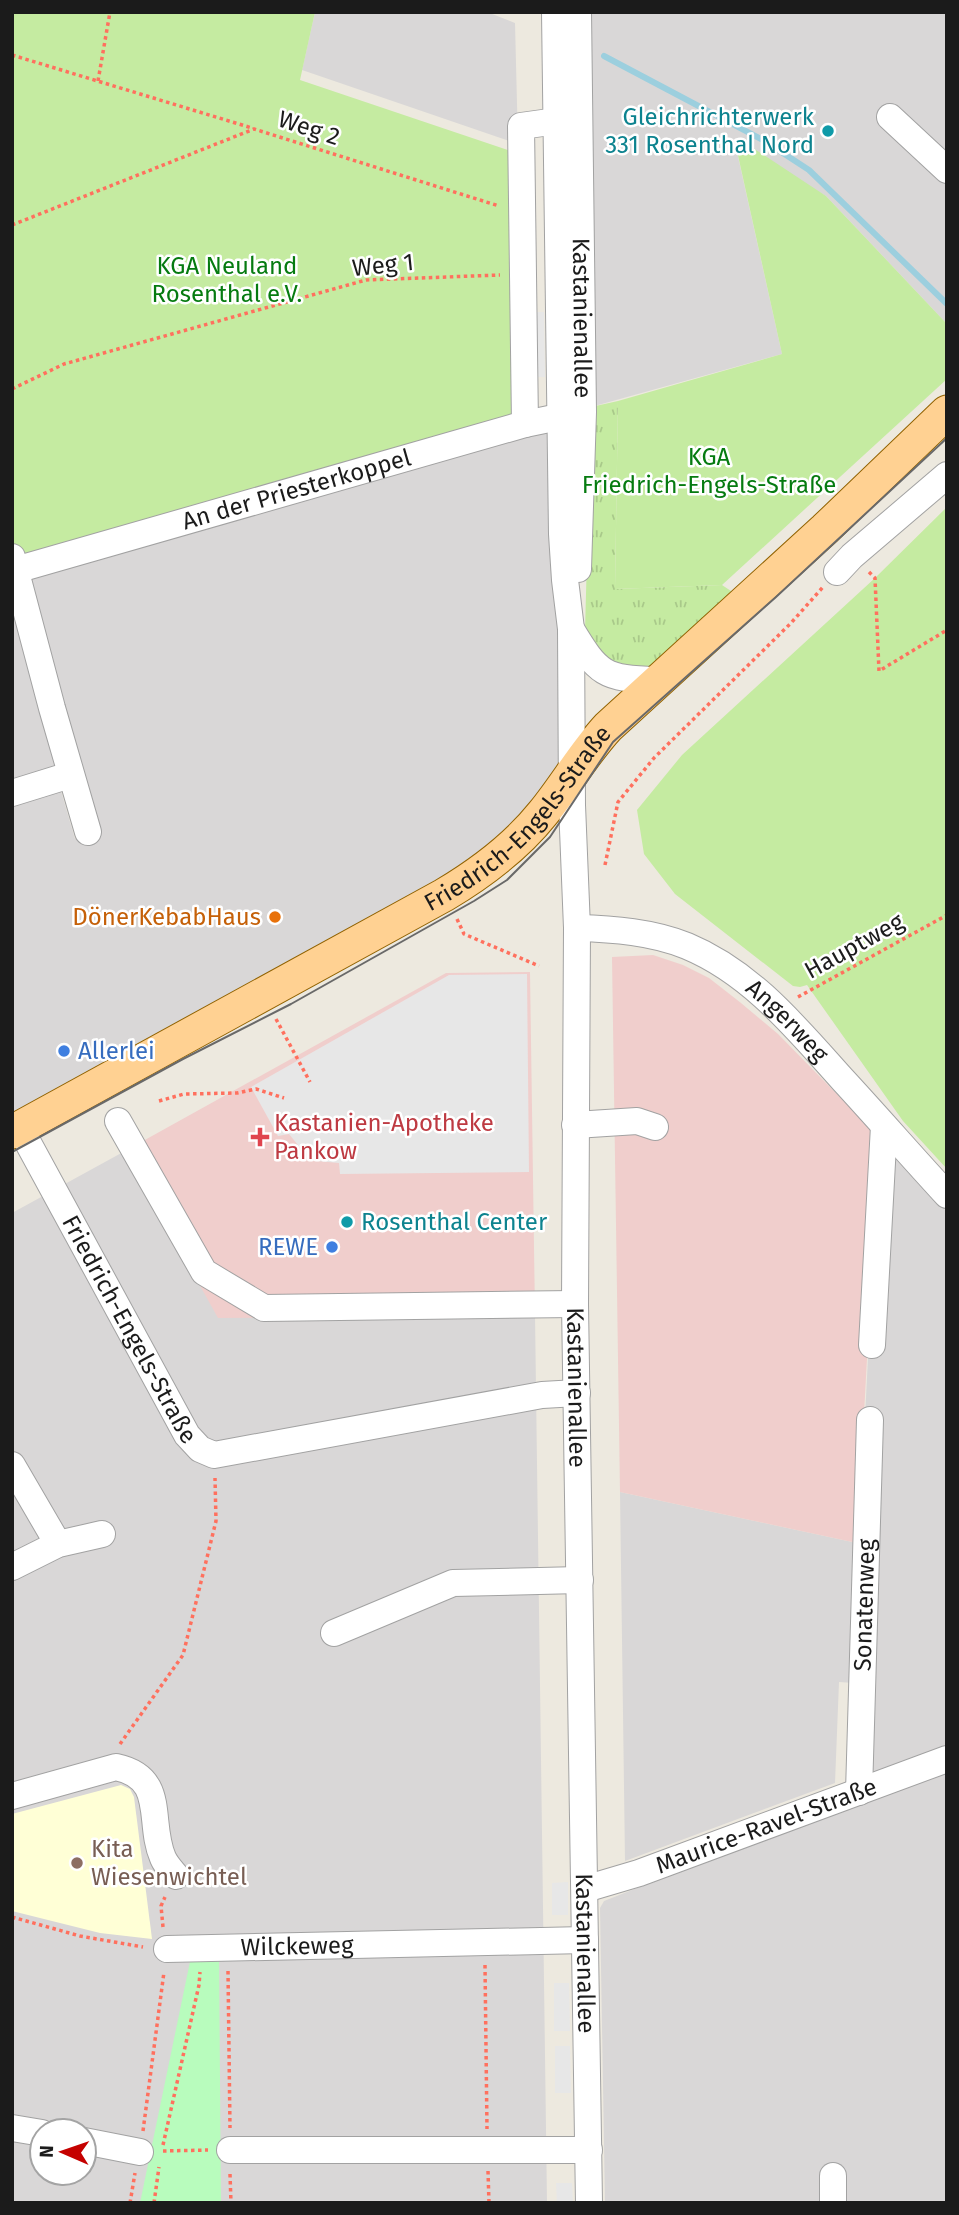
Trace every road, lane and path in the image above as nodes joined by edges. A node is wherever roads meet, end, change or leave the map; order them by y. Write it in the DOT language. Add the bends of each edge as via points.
graph roads {
  1 [pos="110,12"];
  2 [pos="555,12"];
  3 [pos="578,12"];
  4 [pos="12,55"];
  5 [pos="98,81"];
  6 [pos="890,117"];
  7 [pos="557,121"];
  8 [pos="254,129"];
  9 [pos="947,170"];
  10 [pos="521,212"];
  11 [pos="12,225"];
  12 [pos="522,275"];
  13 [pos="12,389"];
  14 [pos="947,412"];
  15 [pos="572,414"];
  16 [pos="525,424"];
  17 [pos="947,475"];
  18 [pos="845,564"];
  19 [pos="13,566"];
  20 [pos="570,626"];
  21 [pos="947,630"];
  22 [pos="657,680"];
  23 [pos="572,772"];
  24 [pos="70,775"];
  25 [pos="12,793"];
  26 [pos="88,832"];
  27 [pos="605,866"];
  28 [pos="947,915"];
  29 [pos="577,928"];
  30 [pos="464,934"];
  31 [pos="539,966"];
  32 [pos="264,996"];
  33 [pos="777,1006"];
  34 [pos="310,1082"];
  35 [pos="284,1098"];
  36 [pos="159,1101"];
  37 [pos="118,1121"];
  38 [pos="575,1125"];
  39 [pos="884,1126"];
  40 [pos="654,1127"];
  41 [pos="16,1130"];
  42 [pos="947,1195"];
  43 [pos="575,1304"];
  44 [pos="873,1345"];
  45 [pos="577,1394"];
  46 [pos="870,1420"];
  47 [pos="214,1455"];
  48 [pos="12,1465"];
  49 [pos="102,1534"];
  50 [pos="58,1544"];
  51 [pos="12,1567"];
  52 [pos="580,1580"];
  53 [pos="334,1633"];
  54 [pos="947,1759"];
  55 [pos="116,1767"];
  56 [pos="859,1792"];
  57 [pos="12,1797"];
  58 [pos="176,1876"];
  59 [pos="585,1889"];
  60 [pos="12,1917"];
  61 [pos="585,1940"];
  62 [pos="485,1942"];
  63 [pos="200,1948"];
  64 [pos="228,1948"];
  65 [pos="167,1949"];
  66 [pos="98,2143"];
  67 [pos="488,2149"];
  68 [pos="230,2150"];
  69 [pos="589,2150"];
  70 [pos="151,2151"];
  71 [pos="833,2176"];
  72 [pos="130,2203"];
  73 [pos="154,2203"];
  74 [pos="231,2203"];
  75 [pos="489,2203"];
  76 [pos="589,2203"];
  77 [pos="833,2203"];
  1 -- 5 [label="path"];
  2 -- 7 [label="street, Kastanienallee"];
  3 -- 15 [label="street, Kastanienallee"];
  4 -- 5 [label="path"];
  5 -- 8 [label="path"];
  6 -- 9 [label="street"];
  7 -- 10 [label="street" via="521,126"];
  7 -- 15 [label="street, Kastanienallee"];
  8 -- 10 [label="path, Weg 2"];
  8 -- 11 [label="path, Weg 2"];
  10 -- 12 [label="street"];
  12 -- 13 [label="path, Weg 1" via="366,279 64,364"];
  12 -- 16 [label="street"];
  14 -- 22 [label="main road, Friedrich-Engels-Straße"];
  15 -- 16 [label="street, An der Priesterkoppel"];
  15 -- 20 [label="street, Kastanienallee" via="563,552"];
  16 -- 19 [label="street, An der Priesterkoppel"];
  17 -- 18 [label="street"];
  18 -- 21 [label="path" via="875,578 880,671"];
  18 -- 27 [label="path" via="654,758 618,802"];
  19 -- 24 [label="street"];
  20 -- 22 [label="street" via="589,658 608,674"];
  20 -- 23 [label="street, Kastanienallee"];
  22 -- 23 [label="main road, Friedrich-Engels-Straße" via="608,727"];
  23 -- 29 [label="street, Kastanienallee"];
  23 -- 32 [label="main road, Friedrich-Engels-Straße" via="529,830 481,873"];
  24 -- 25 [label="street"];
  24 -- 26 [label="street"];
  28 -- 33 [label="path, Hauptweg"];
  29 -- 33 [label="street, Angerweg" via="661,937 689,946"];
  29 -- 38 [label="street, Kastanienallee"];
  30 -- 31 [label="path"];
  32 -- 34 [label="path"];
  32 -- 41 [label="main road, Friedrich-Engels-Straße"];
  33 -- 39 [label="street, Angerweg"];
  35 -- 36 [label="path" via="256,1089 184,1094"];
  37 -- 43 [label="street" via="204,1272 264,1308"];
  38 -- 40 [label="street" via="637,1121"];
  38 -- 43 [label="street, Kastanienallee"];
  39 -- 42 [label="street, Angerweg"];
  39 -- 44 [label="street"];
  41 -- 47 [label="street, Friedrich-Engels-Straße" via="187,1435 200,1449"];
  43 -- 45 [label="street, Kastanienallee"];
  45 -- 47 [label="street, Friedrich-Engels-Straße" via="542,1395"];
  45 -- 52 [label="street, Kastanienallee"];
  46 -- 56 [label="street, Sonatenweg"];
  47 -- 55 [label="path" via="216,1521 183,1655 119,1746"];
  48 -- 50 [label="street"];
  49 -- 50 [label="street"];
  50 -- 51 [label="street"];
  52 -- 53 [label="street" via="453,1583"];
  52 -- 59 [label="street, Kastanienallee"];
  54 -- 56 [label="street, Maurice-Ravel-Straße"];
  55 -- 57 [label="street"];
  55 -- 58 [label="street" via="145,1782 153,1795 163,1859"];
  56 -- 59 [label="street, Maurice-Ravel-Straße"];
  58 -- 65 [label="path" via="161,1906"];
  59 -- 61 [label="street, Kastanienallee"];
  60 -- 65 [label="path" via="80,1936"];
  61 -- 62 [label="street, Wilckeweg"];
  61 -- 69 [label="street, Kastanienallee"];
  62 -- 64 [label="street, Wilckeweg"];
  62 -- 67 [label="path"];
  63 -- 64 [label="street, Wilckeweg"];
  63 -- 65 [label="street, Wilckeweg"];
  63 -- 70 [label="path" via="199,1986"];
  64 -- 68 [label="path"];
  65 -- 70 [label="path"];
  66 -- 70 [label="street"];
  67 -- 68 [label="street"];
  67 -- 69 [label="street"];
  67 -- 75 [label="path"];
  68 -- 70 [label="path"];
  68 -- 74 [label="path"];
  69 -- 76 [label="street, Kastanienallee"];
  70 -- 72 [label="path"];
  70 -- 73 [label="path"];
  71 -- 77 [label="street"];
}
